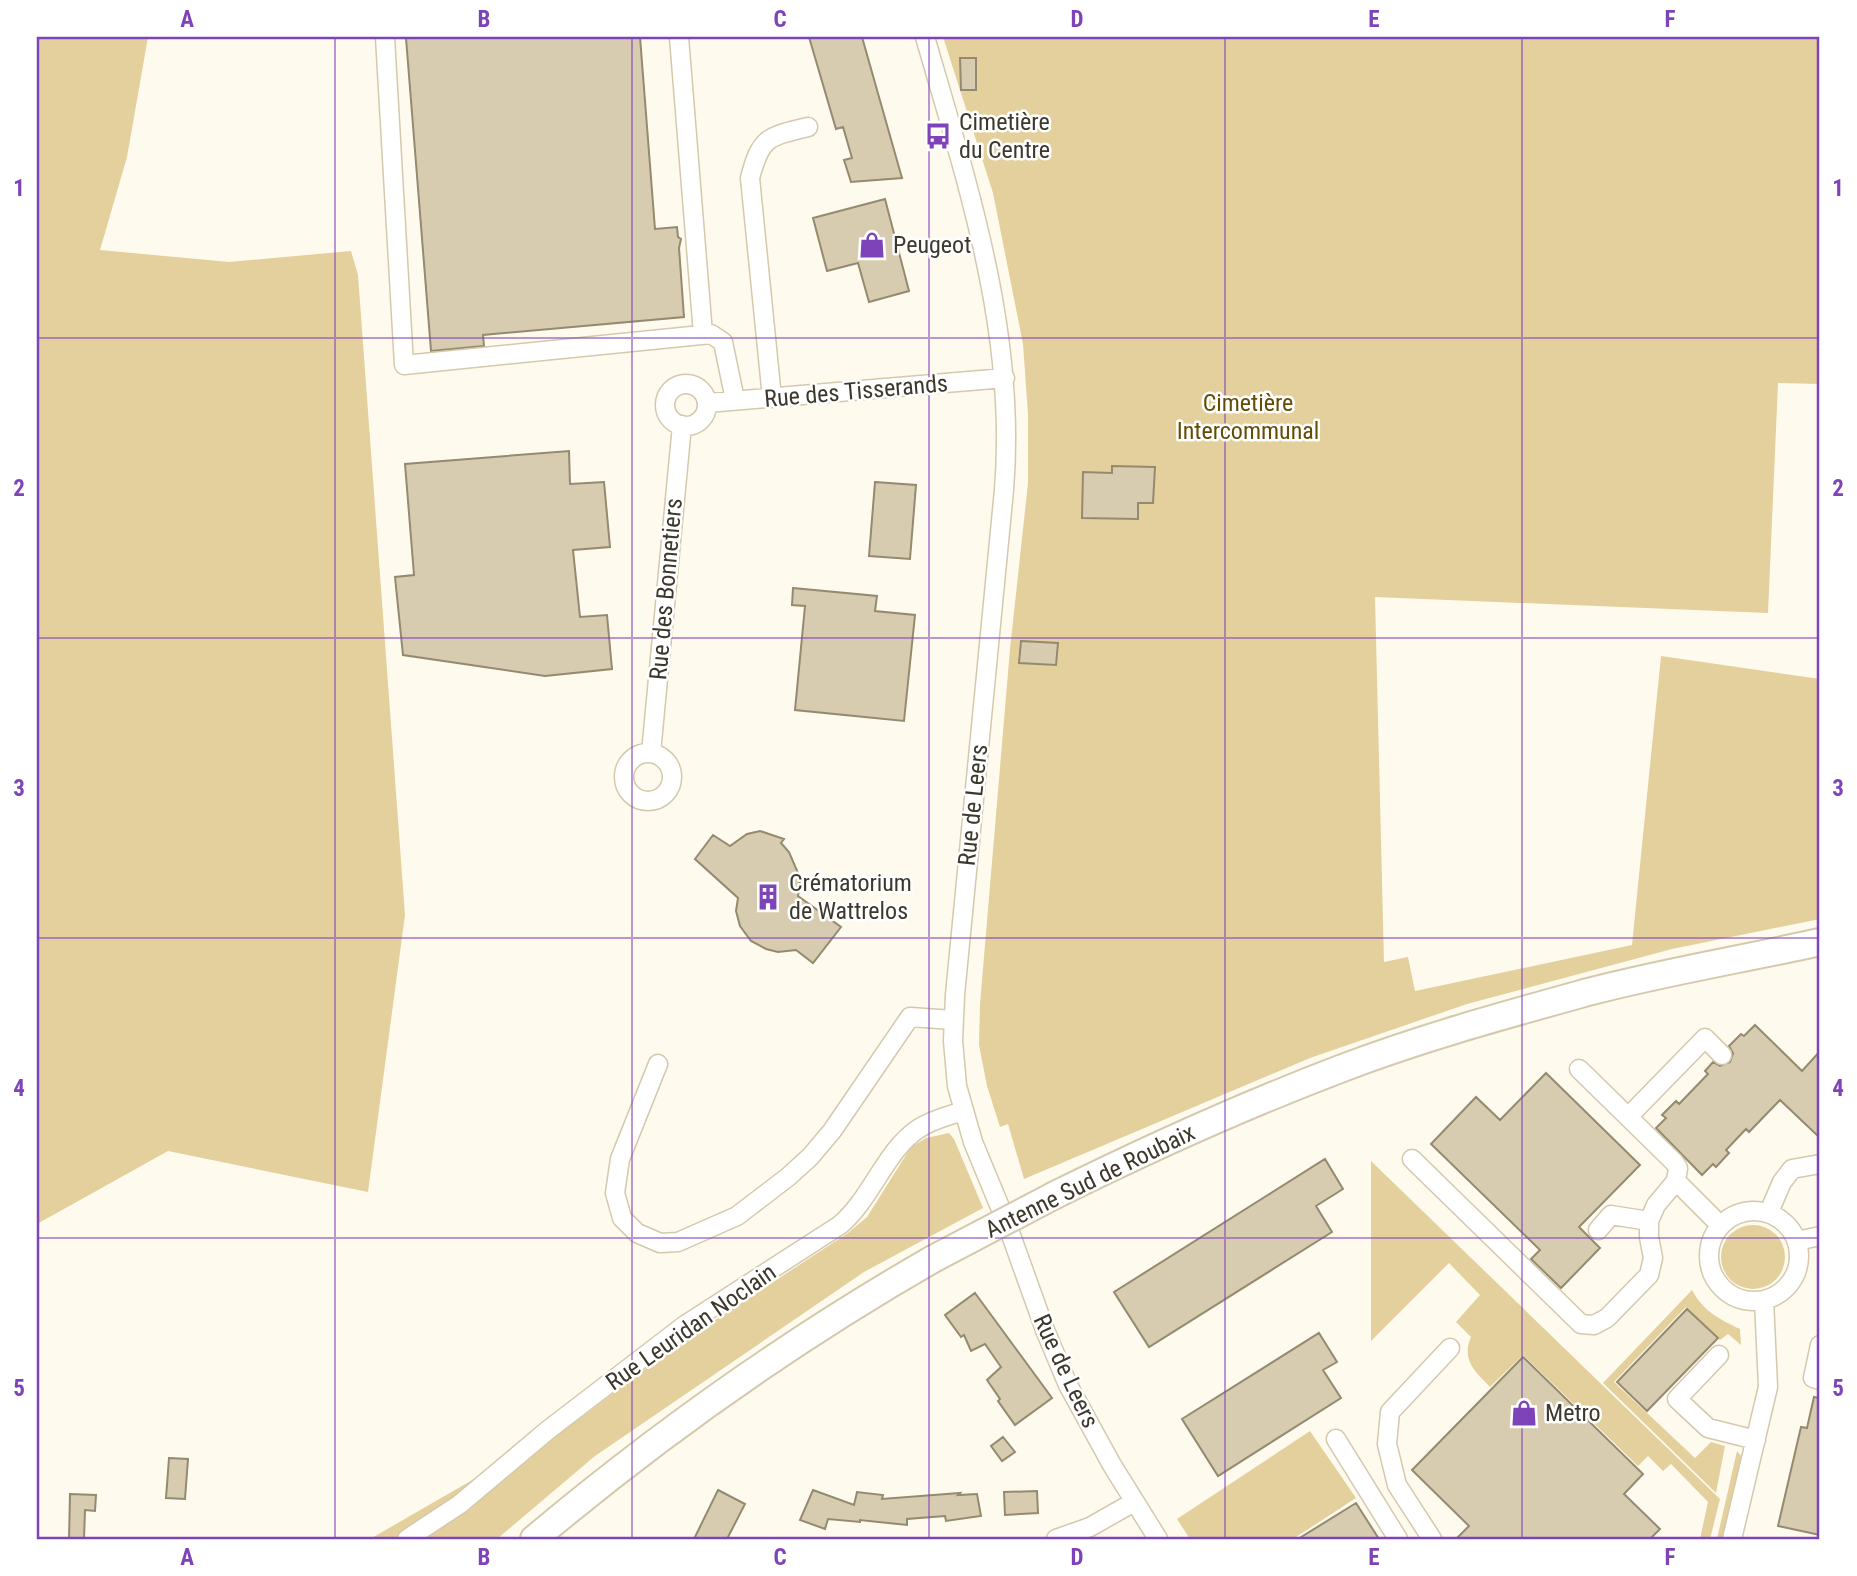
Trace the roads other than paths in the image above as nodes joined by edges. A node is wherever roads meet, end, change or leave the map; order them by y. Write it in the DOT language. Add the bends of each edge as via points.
graph roads {
  1 [pos="385,37"];
  2 [pos="679,37"];
  3 [pos="925,37"];
  4 [pos="808,127"];
  5 [pos="703,334"];
  6 [pos="1005,378"];
  7 [pos="772,398"];
  8 [pos="735,401"];
  9 [pos="707,403"];
  10 [pos="682,425"];
  11 [pos="651,752"];
  12 [pos="1820,942"];
  13 [pos="1820,953"];
  14 [pos="1714,965"];
  15 [pos="953,1020"];
  16 [pos="1722,1055"];
  17 [pos="658,1064"];
  18 [pos="1579,1069"];
  19 [pos="963,1111"];
  20 [pos="1628,1117"];
  21 [pos="1412,1159"];
  22 [pos="1820,1164"];
  23 [pos="1676,1181"];
  24 [pos="1769,1213"];
  25 [pos="1649,1221"];
  26 [pos="1720,1225"];
  27 [pos="1598,1230"];
  28 [pos="1820,1236"];
  29 [pos="1797,1241"];
  30 [pos="1764,1300"];
  31 [pos="1820,1345"];
  32 [pos="1450,1348"];
  33 [pos="1719,1355"];
  34 [pos="1820,1380"];
  35 [pos="1336,1439"];
  36 [pos="1756,1440"];
  37 [pos="1134,1502"];
  38 [pos="1077,1536"];
  39 [pos="407,1539"];
  40 [pos="534,1539"];
  41 [pos="1056,1539"];
  42 [pos="1158,1539"];
  43 [pos="1398,1539"];
  44 [pos="1432,1539"];
  45 [pos="1732,1539"];
  1 -- 5 [label="street" via="404,365"];
  2 -- 5 [label="street"];
  3 -- 6 [label="street, Rue de Leers" via="984,245"];
  4 -- 7 [label="street" via="771,136 757,152 750,178"];
  5 -- 8 [label="street" via="723,342"];
  6 -- 7 [label="street, Rue des Tisserands"];
  6 -- 15 [label="street, Rue de Leers" via="1004,490"];
  7 -- 8 [label="street, Rue des Tisserands"];
  8 -- 9 [label="street, Rue des Tisserands"];
  9 -- 10 [label="street" via="701,421"];
  9 -- 10 [label="street" via="695,386 675,387 666,405 670,418"];
  10 -- 11 [label="street, Rue des Bonnetiers"];
  12 -- 14 [label="highway, Antenne Sud de Roubaix"];
  13 -- 14 [label="highway, Antenne Sud de Roubaix"];
  14 -- 40 [label="highway, Antenne Sud de Roubaix, bridge" via="1590,992 1375,1057 1225,1116 1055,1195 933,1259 840,1315 701,1409"];
  15 -- 17 [label="street" via="910,1017 810,1157 737,1216 678,1242 660,1243 637,1233 622,1217 615,1193 620,1159"];
  15 -- 19 [label="street, Rue de Leers" via="954,1062"];
  16 -- 20 [label="street" via="1705,1038"];
  18 -- 20 [label="street"];
  19 -- 37 [label="street, Rue de Leers" via="1056,1358"];
  19 -- 39 [label="street, Rue Leuridan Noclain" via="909,1136 860,1205 840,1225 685,1325 460,1504"];
  20 -- 23 [label="street" via="1674,1162"];
  21 -- 25 [label="street" via="1581,1324 1594,1325 1607,1318 1650,1275"];
  22 -- 24 [label="street" via="1792,1169"];
  23 -- 25 [label="street"];
  23 -- 26 [label="street"];
  24 -- 26 [label="street" via="1748,1210"];
  24 -- 29 [label="street" via="1786,1224"];
  25 -- 27 [label="street" via="1611,1215"];
  26 -- 30 [label="street" via="1710,1243 1712,1274 1733,1296"];
  28 -- 29 [label="street"];
  29 -- 30 [label="street" via="1799,1260 1794,1278 1781,1292"];
  30 -- 36 [label="street" via="1768,1387"];
  31 -- 34 [label="street" via="1814,1378"];
  32 -- 44 [label="street" via="1390,1412 1387,1444 1397,1485"];
  33 -- 36 [label="street" via="1677,1399 1708,1428"];
  35 -- 43 [label="street"];
  36 -- 45 [label="street"];
  37 -- 38 [label="street"];
  37 -- 42 [label="street, Rue de Leers"];
  38 -- 41 [label="street"];
}
